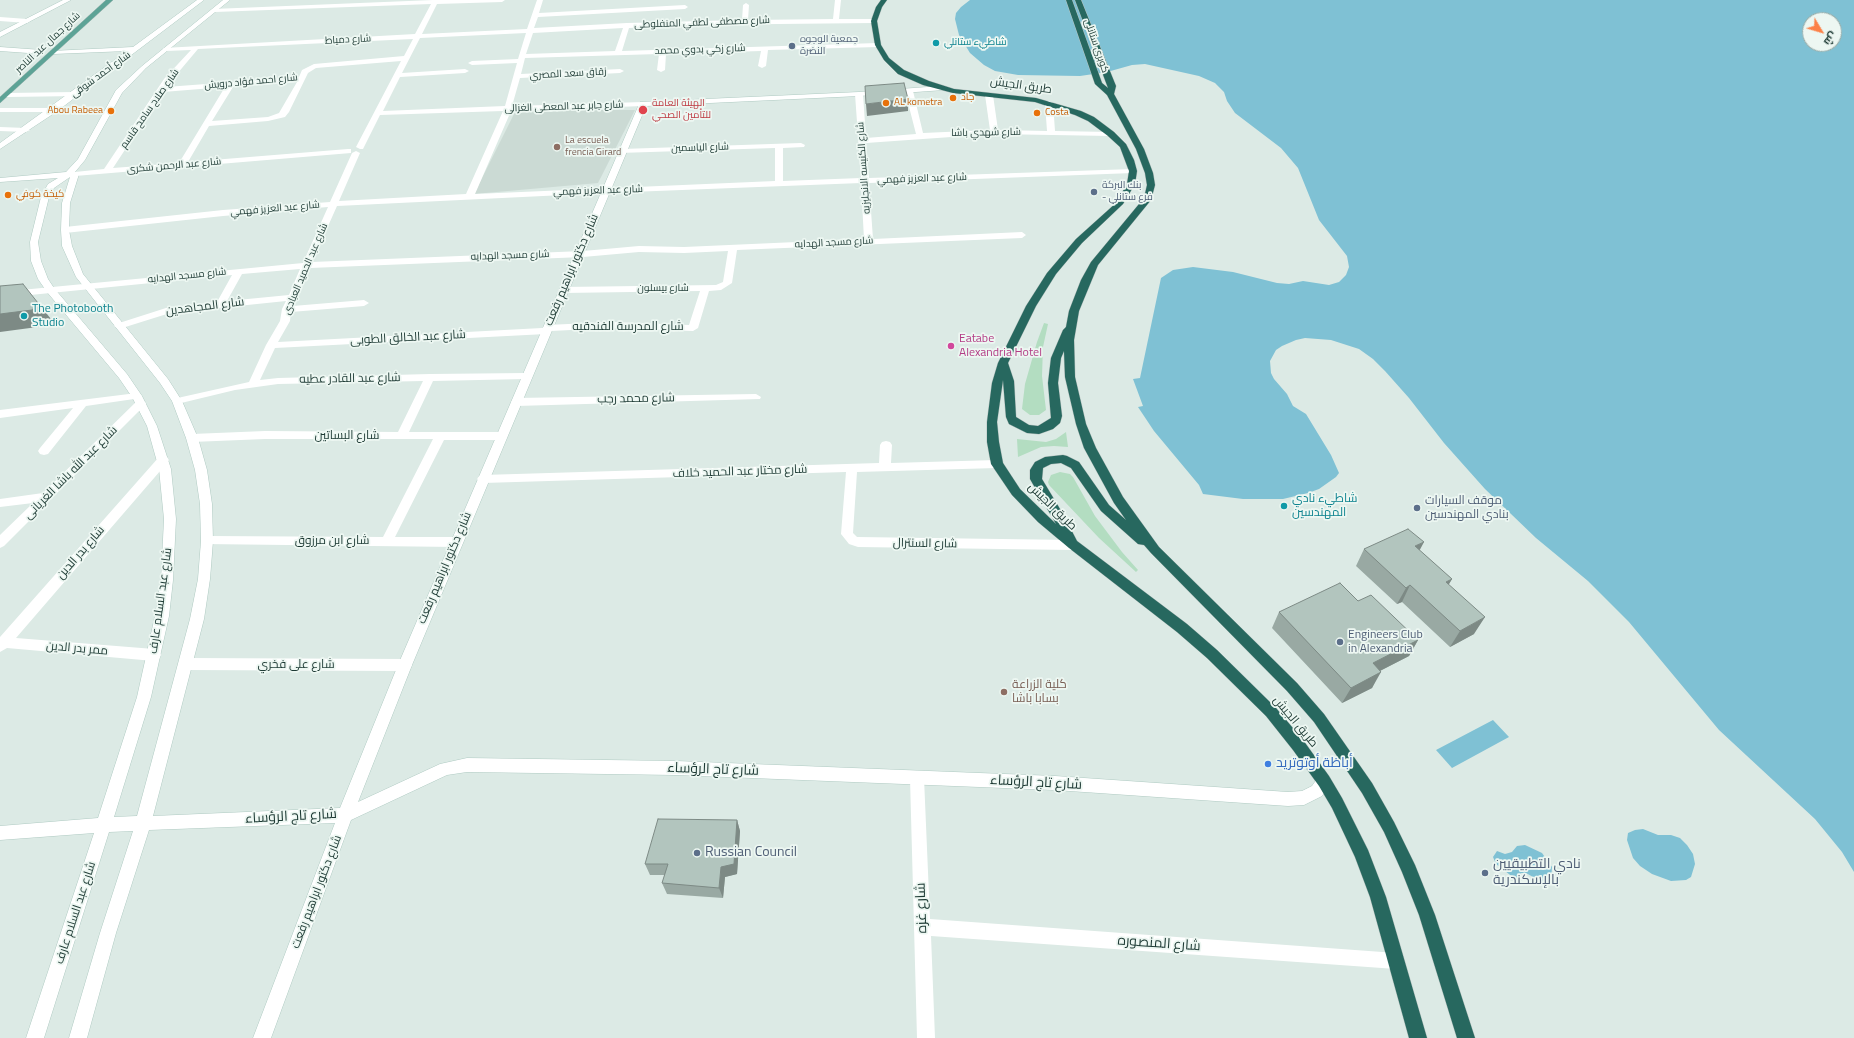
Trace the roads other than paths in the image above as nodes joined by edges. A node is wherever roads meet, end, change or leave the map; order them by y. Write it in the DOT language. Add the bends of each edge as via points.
graph roads {
  1 [pos="68,0"];
  2 [pos="101,0"];
  3 [pos="110,0"];
  4 [pos="201,0"];
  5 [pos="227,0"];
  6 [pos="502,0"];
  7 [pos="540,0"];
  8 [pos="838,0"];
  9 [pos="884,0"];
  10 [pos="1069,0"];
  11 [pos="1078,0"];
  12 [pos="436,1"];
  13 [pos="746,5"];
  14 [pos="215,10"];
  15 [pos="684,12"];
  16 [pos="535,15"];
  17 [pos="0,19"];
  18 [pos="27,21"];
  19 [pos="745,21"];
  20 [pos="836,21"];
  21 [pos="874,21"];
  22 [pos="627,25"];
  23 [pos="530,32"];
  24 [pos="62,34"];
  25 [pos="0,35"];
  26 [pos="418,37"];
  27 [pos="878,45"];
  28 [pos="196,48"];
  29 [pos="765,48"];
  30 [pos="0,49"];
  31 [pos="136,49"];
  32 [pos="166,49"];
  33 [pos="48,50"];
  34 [pos="664,51"];
  35 [pos="618,53"];
  36 [pos="406,58"];
  37 [pos="521,58"];
  38 [pos="472,63"];
  39 [pos="762,66"];
  40 [pos="661,70"];
  41 [pos="21,71"];
  42 [pos="465,71"];
  43 [pos="620,71"];
  44 [pos="398,75"];
  45 [pos="516,76"];
  46 [pos="302,79"];
  47 [pos="230,85"];
  48 [pos="941,88"];
  49 [pos="162,90"];
  50 [pos="909,91"];
  51 [pos="75,94"];
  52 [pos="859,94"];
  53 [pos="7,95"];
  54 [pos="989,95"];
  55 [pos="1111,95"];
  56 [pos="0,101"];
  57 [pos="1049,103"];
  58 [pos="643,104"];
  59 [pos="508,108"];
  60 [pos="0,110"];
  61 [pos="54,110"];
  62 [pos="378,113"];
  63 [pos="206,124"];
  64 [pos="0,129"];
  65 [pos="26,130"];
  66 [pos="994,132"];
  67 [pos="1051,132"];
  68 [pos="1111,134"];
  69 [pos="920,136"];
  70 [pos="862,141"];
  71 [pos="801,145"];
  72 [pos="779,146"];
  73 [pos="0,147"];
  74 [pos="355,150"];
  75 [pos="622,151"];
  76 [pos="182,165"];
  77 [pos="1133,171"];
  78 [pos="107,172"];
  79 [pos="72,174"];
  80 [pos="0,180"];
  81 [pos="865,181"];
  82 [pos="779,184"];
  83 [pos="605,190"];
  84 [pos="469,196"];
  85 [pos="334,204"];
  86 [pos="65,230"];
  87 [pos="1022,235"];
  88 [pos="869,241"];
  89 [pos="733,248"];
  90 [pos="578,254"];
  91 [pos="307,264"];
  92 [pos="238,271"];
  93 [pos="88,286"];
  94 [pos="705,289"];
  95 [pos="50,290"];
  96 [pos="563,290"];
  97 [pos="0,295"];
  98 [pos="293,297"];
  99 [pos="364,303"];
  100 [pos="221,304"];
  101 [pos="287,309"];
  102 [pos="1071,325"];
  103 [pos="119,326"];
  104 [pos="546,330"];
  105 [pos="271,345"];
  106 [pos="1003,363"];
  107 [pos="526,376"];
  108 [pos="430,378"];
  109 [pos="253,384"];
  110 [pos="756,397"];
  111 [pos="139,399"];
  112 [pos="176,401"];
  113 [pos="516,402"];
  114 [pos="83,403"];
  115 [pos="0,414"];
  116 [pos="401,436"];
  117 [pos="440,436"];
  118 [pos="501,436"];
  119 [pos="192,438"];
  120 [pos="886,445"];
  121 [pos="44,451"];
  122 [pos="163,460"];
  123 [pos="997,464"];
  124 [pos="885,467"];
  125 [pos="852,468"];
  126 [pos="483,479"];
  127 [pos="46,497"];
  128 [pos="0,503"];
  129 [pos="207,541"];
  130 [pos="387,541"];
  131 [pos="457,542"];
  132 [pos="0,543"];
  133 [pos="1073,545"];
  134 [pos="1155,550"];
  135 [pos="1,644"];
  136 [pos="154,655"];
  137 [pos="187,664"];
  138 [pos="405,665"];
  139 [pos="917,778"];
  140 [pos="1324,781"];
  141 [pos="346,815"];
  142 [pos="143,824"];
  143 [pos="104,826"];
  144 [pos="0,833"];
  145 [pos="922,927"];
  146 [pos="1396,961"];
  147 [pos="35,1038"];
  148 [pos="78,1038"];
  149 [pos="262,1038"];
  150 [pos="926,1038"];
  151 [pos="1418,1038"];
  152 [pos="1466,1038"];
  1 -- 18 [label="street"];
  2 -- 24 [label="main road, شارع جمال عبد الناصر"];
  3 -- 33 [label="main road, شارع جمال عبد الناصر"];
  4 -- 31 [label="street, شارع أحمد شوقى"];
  5 -- 14 [label="street, شارع أحمد شوقى"];
  6 -- 12 [label="street"];
  7 -- 16 [label="street"];
  8 -- 20 [label="street"];
  9 -- 21 [label="highway"];
  10 -- 55 [label="highway, كوبرى ستانلى" via="1099,84"];
  11 -- 55 [label="highway, كوبرى ستانلى" via="1112,84"];
  12 -- 14 [label="street"];
  12 -- 26 [label="street, شارع عبد الحميد العبادى"];
  13 -- 19 [label="street"];
  14 -- 32 [label="street, شارع أحمد شوقى"];
  15 -- 16 [label="street"];
  15 -- 19 [label="street, شارع مصطفى لطفي المنفلوطى"];
  15 -- 22 [label="street, شارع مصطفى لطفي المنفلوطى"];
  16 -- 23 [label="street"];
  17 -- 18 [label="street"];
  18 -- 25 [label="street"];
  19 -- 20 [label="street, شارع مصطفى لطفي المنفلوطى"];
  20 -- 21 [label="street, شارع مصطفى لطفي المنفلوطى"];
  21 -- 27 [label="highway, طريق الجيش"];
  22 -- 23 [label="street, شارع مصطفى لطفي المنفلوطى"];
  22 -- 35 [label="street"];
  23 -- 26 [label="street, شارع دمياط"];
  23 -- 37 [label="street"];
  26 -- 28 [label="street, شارع دمياط"];
  26 -- 36 [label="street, شارع عبد الحميد العبادى"];
  27 -- 29 [label="street, شارع زكي بدوي محمد"];
  27 -- 48 [label="highway, طريق الجيش" via="886,59 901,72"];
  28 -- 32 [label="street, شارع دمياط"];
  28 -- 49 [label="street, شارع صلاح سامح قاسم"];
  29 -- 34 [label="street, شارع زكي بدوي محمد"];
  29 -- 39 [label="street"];
  30 -- 33 [label="street"];
  31 -- 33 [label="street"];
  31 -- 51 [label="street, شارع أحمد شوقى"];
  32 -- 79 [label="street, شارع أحمد شوقى" via="119,92"];
  33 -- 41 [label="main road, شارع جمال عبد الناصر"];
  33 -- 53 [label="main road, شارع جمال عبد الناصر"];
  34 -- 35 [label="street, شارع زكي بدوي محمد"];
  34 -- 40 [label="street"];
  35 -- 37 [label="street, شارع زكي بدوي محمد"];
  36 -- 44 [label="street, شارع عبد الحميد العبادى"];
  36 -- 46 [label="street, شارع احمد فؤاد درويش" via="318,65 308,69"];
  37 -- 38 [label="street, شارع زكي بدوي محمد"];
  37 -- 45 [label="street"];
  42 -- 44 [label="street"];
  43 -- 45 [label="street, زقاق سعد المصري"];
  44 -- 62 [label="street, شارع عبد الحميد العبادى"];
  45 -- 59 [label="street"];
  46 -- 47 [label="street, شارع احمد فؤاد درويش"];
  46 -- 63 [label="street" via="282,115"];
  47 -- 49 [label="street, شارع احمد فؤاد درويش"];
  47 -- 63 [label="street"];
  48 -- 50 [label="street, شارع جابر عبد المعطى الغزالى"];
  48 -- 54 [label="highway, طريق الجيش"];
  49 -- 78 [label="street, شارع صلاح سامح قاسم"];
  50 -- 52 [label="street, شارع جابر عبد المعطى الغزالى"];
  50 -- 69 [label="street"];
  51 -- 53 [label="street"];
  51 -- 61 [label="street, شارع أحمد شوقى"];
  52 -- 58 [label="street, شارع جابر عبد المعطى الغزالى"];
  52 -- 70 [label="street, شارع الكنيسه الانجليزيه"];
  53 -- 56 [label="main road, شارع جمال عبد الناصر"];
  54 -- 57 [label="highway, طريق الجيش"];
  54 -- 66 [label="street"];
  55 -- 102 [label="highway, طريق الجيش" via="1149,173 1148,198 1094,264 1078,298"];
  57 -- 67 [label="street"];
  57 -- 68 [label="highway, طريق الجيش" via="1084,116"];
  58 -- 59 [label="street, شارع جابر عبد المعطى الغزالى"];
  58 -- 75 [label="street, شارع دكتور ابراهيم رفعت"];
  59 -- 62 [label="street, شارع جابر عبد المعطى الغزالى"];
  59 -- 84 [label="street"];
  60 -- 61 [label="street"];
  61 -- 65 [label="street, شارع أحمد شوقى"];
  62 -- 74 [label="street, شارع عبد الحميد العبادى"];
  63 -- 76 [label="street"];
  64 -- 65 [label="street"];
  65 -- 73 [label="street, شارع أحمد شوقى"];
  66 -- 67 [label="street, شارع شهدي باشا"];
  66 -- 69 [label="street, شارع شهدي باشا"];
  67 -- 68 [label="street, شارع شهدي باشا"];
  68 -- 77 [label="highway, طريق الجيش" via="1123,146"];
  69 -- 70 [label="street, شارع شهدي باشا"];
  70 -- 81 [label="street, شارع الكنيسه الانجليزيه"];
  71 -- 72 [label="street, شارع الياسمين"];
  72 -- 75 [label="street, شارع الياسمين"];
  72 -- 82 [label="street"];
  74 -- 76 [label="street, شارع عبد الرحمن شكرى"];
  74 -- 85 [label="street, شارع عبد الحميد العبادى"];
  75 -- 83 [label="street, شارع دكتور ابراهيم رفعت"];
  76 -- 78 [label="street, شارع عبد الرحمن شكرى"];
  77 -- 81 [label="street, شارع عبد العزيز فهمي"];
  77 -- 106 [label="highway, طريق الجيش" via="1131,184 1119,204 1079,241 1052,273 1031,306"];
  78 -- 79 [label="street, شارع عبد الرحمن شكرى"];
  79 -- 80 [label="street, شارع عبد الرحمن شكرى"];
  79 -- 86 [label="street" via="66,203"];
  79 -- 95 [label="street, شارع عبد السلام عارف" via="51,186 45,197 34,242 36,261"];
  81 -- 82 [label="street, شارع عبد العزيز فهمي"];
  81 -- 88 [label="street, شارع الكنيسه الانجليزيه"];
  82 -- 83 [label="street, شارع عبد العزيز فهمي"];
  83 -- 84 [label="street, شارع عبد العزيز فهمي"];
  83 -- 90 [label="street, شارع دكتور ابراهيم رفعت"];
  84 -- 85 [label="street, شارع عبد العزيز فهمي"];
  85 -- 86 [label="street, شارع عبد العزيز فهمي"];
  85 -- 91 [label="street, شارع عبد الحميد العبادى"];
  86 -- 93 [label="street" via="67,246 79,275"];
  87 -- 88 [label="street, شارع مسجد الهدايه"];
  88 -- 89 [label="street, شارع مسجد الهدايه"];
  89 -- 90 [label="street, شارع مسجد الهدايه" via="639,249"];
  89 -- 94 [label="street, شارع بيسلون" via="726,284 718,288"];
  90 -- 91 [label="street, شارع مسجد الهدايه"];
  90 -- 96 [label="street, شارع دكتور ابراهيم رفعت"];
  91 -- 92 [label="street, شارع مسجد الهدايه"];
  91 -- 98 [label="street, شارع عبد الحميد العبادى"];
  92 -- 93 [label="street, شارع مسجد الهدايه"];
  92 -- 100 [label="street"];
  93 -- 95 [label="street, شارع مسجد الهدايه"];
  93 -- 103 [label="street"];
  94 -- 96 [label="street, شارع بيسلون"];
  94 -- 104 [label="street, شارع المدرسة الفندقيه" via="693,328 611,325"];
  95 -- 97 [label="street, شارع مسجد الهدايه"];
  95 -- 111 [label="street, شارع عبد السلام عارف" via="123,376"];
  96 -- 104 [label="street, شارع دكتور ابراهيم رفعت"];
  98 -- 100 [label="street, شارع المجاهدين"];
  98 -- 101 [label="street, شارع عبد الحميد العبادى"];
  99 -- 101 [label="street"];
  100 -- 103 [label="street, شارع المجاهدين" via="169,310"];
  101 -- 105 [label="street, شارع عبد الحميد العبادى" via="285,321"];
  102 -- 106 [label="highway" via="1056,358 1053,383 1057,416 1049,426 1033,430 1021,427 1013,421 1009,381"];
  102 -- 134 [label="highway, طريق الجيش" via="1070,377 1081,424 1103,474 1118,500"];
  103 -- 112 [label="street" via="164,381"];
  104 -- 105 [label="street, شارع عبد الخالق الطوبى"];
  104 -- 107 [label="street, شارع دكتور ابراهيم رفعت"];
  105 -- 109 [label="street, شارع عبد الحميد العبادى"];
  106 -- 123 [label="highway, طريق الجيش" via="997,383 992,422 992,442"];
  107 -- 108 [label="street, شارع عبد القادر عطيه"];
  107 -- 113 [label="street, شارع دكتور ابراهيم رفعت"];
  108 -- 109 [label="street, شارع عبد القادر عطيه" via="302,380"];
  108 -- 116 [label="street"];
  109 -- 112 [label="street, شارع عبد القادر عطيه"];
  110 -- 113 [label="street, شارع محمد رجب"];
  111 -- 114 [label="street"];
  111 -- 122 [label="street, شارع عبد السلام عارف" via="152,426"];
  111 -- 127 [label="street, شارع عبد الله باشا الغريانى"];
  112 -- 119 [label="street"];
  113 -- 118 [label="street, شارع دكتور ابراهيم رفعت"];
  114 -- 115 [label="street"];
  114 -- 121 [label="street"];
  116 -- 117 [label="street, شارع البساتين"];
  116 -- 119 [label="street, شارع البساتين" via="265,435"];
  117 -- 118 [label="street, شارع البساتين"];
  117 -- 130 [label="street"];
  118 -- 126 [label="street, شارع دكتور ابراهيم رفعت"];
  119 -- 129 [label="street" via="202,470"];
  120 -- 124 [label="street"];
  122 -- 135 [label="street, شارع بدر الدين"];
  122 -- 136 [label="street, شارع عبد السلام عارف" via="168,493 169,546 162,616"];
  123 -- 124 [label="street, شارع مختار عبد الحميد خلاف"];
  123 -- 133 [label="highway, طريق الجيش" via="1016,492 1042,519"];
  124 -- 125 [label="street, شارع مختار عبد الحميد خلاف"];
  125 -- 126 [label="street, شارع مختار عبد الحميد خلاف"];
  125 -- 133 [label="street, شارع السنترال" via="847,534 858,542"];
  126 -- 131 [label="street, شارع دكتور ابراهيم رفعت"];
  127 -- 128 [label="street"];
  127 -- 132 [label="street, شارع عبد الله باشا الغريانى"];
  129 -- 130 [label="street, شارع ابن مرزوق"];
  129 -- 137 [label="street" via="198,619"];
  130 -- 131 [label="street, شارع ابن مرزوق"];
  131 -- 138 [label="street, شارع دكتور ابراهيم رفعت"];
  133 -- 134 [label="highway" via="1036,479 1036,470 1043,462 1049,460 1063,459 1075,464 1105,508 1127,530"];
  133 -- 140 [label="highway, طريق الجيش" via="1212,654 1271,712"];
  134 -- 152 [label="highway, طريق الجيش" via="1292,687 1319,718 1367,788 1410,870 1428,915"];
  135 -- 136 [label="street, ممر بدر الدين"];
  136 -- 143 [label="street, شارع عبد السلام عارف"];
  137 -- 138 [label="street, شارع على فخري"];
  137 -- 142 [label="street"];
  138 -- 141 [label="street, شارع دكتور ابراهيم رفعت"];
  139 -- 140 [label="street, شارع تاج الرؤساء" via="1055,783 1288,799 1304,798 1317,791"];
  139 -- 141 [label="street, شارع تاج الرؤساء" via="676,768 467,765 446,769"];
  139 -- 145 [label="street, شارع غزه"];
  140 -- 146 [label="highway, طريق الجيش" via="1362,855 1378,897"];
  141 -- 142 [label="street, شارع تاج الرؤساء"];
  141 -- 149 [label="street, شارع دكتور ابراهيم رفعت"];
  142 -- 143 [label="street, شارع تاج الرؤساء"];
  142 -- 148 [label="street"];
  143 -- 144 [label="street, شارع تاج الرؤساء"];
  143 -- 147 [label="street, شارع عبد السلام عارف"];
  145 -- 146 [label="street, شارع المنصوره"];
  145 -- 150 [label="street, شارع غزه"];
  146 -- 151 [label="highway, طريق الجيش"];
}
